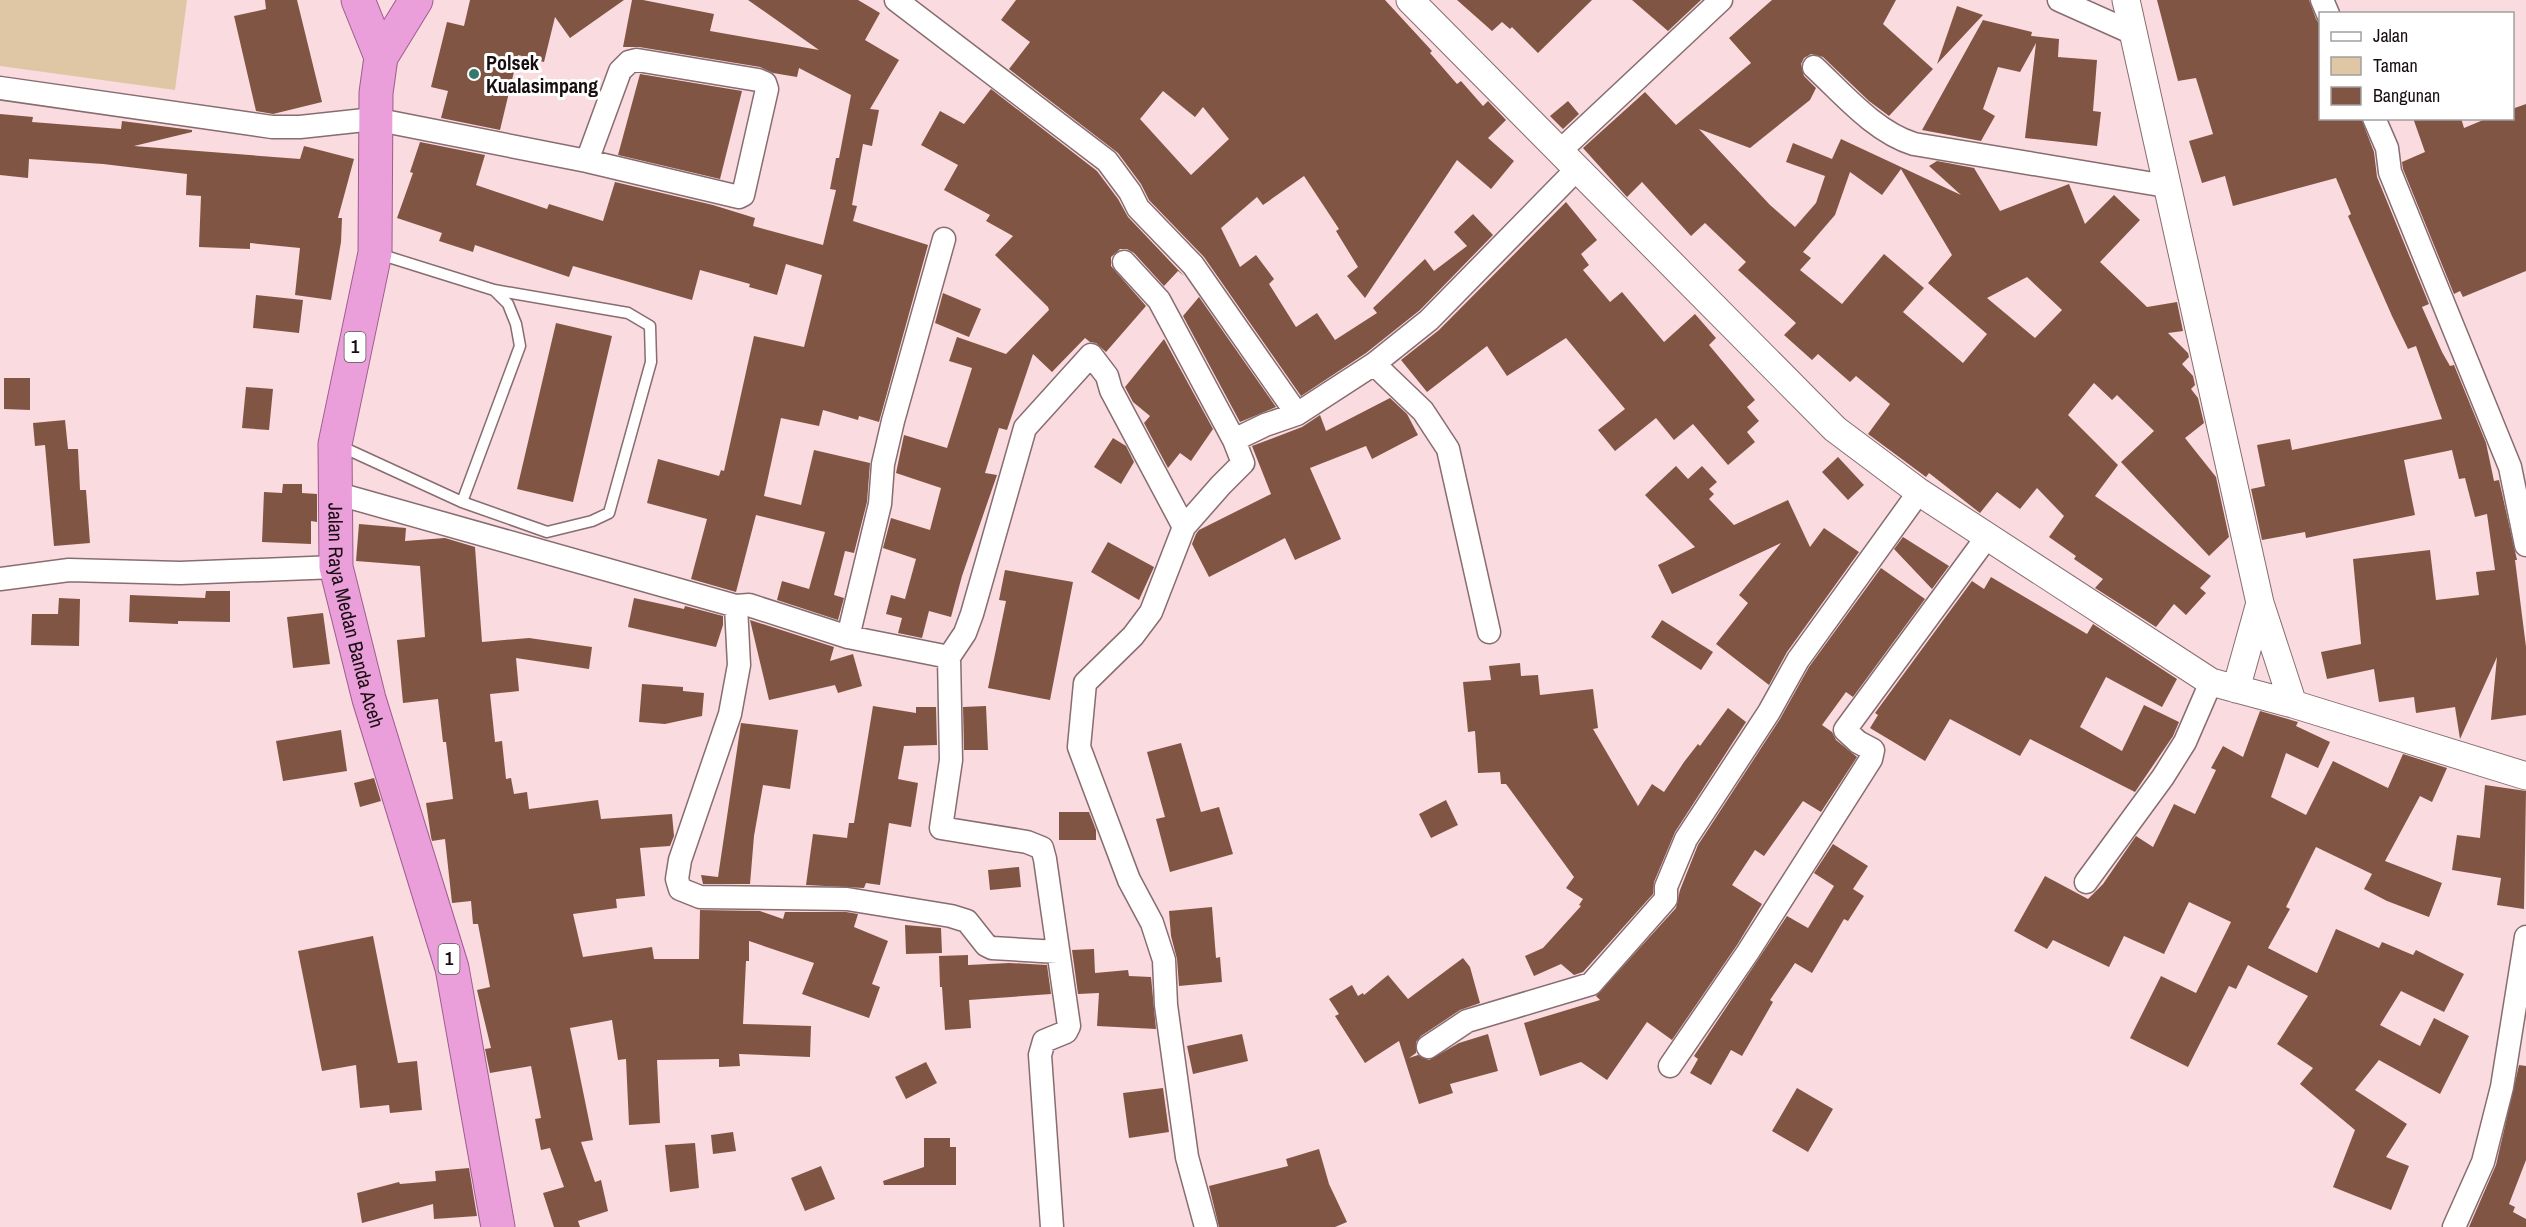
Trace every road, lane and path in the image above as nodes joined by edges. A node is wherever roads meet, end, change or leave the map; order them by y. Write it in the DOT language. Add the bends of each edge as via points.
graph roads {
  1 [pos="358,0"];
  2 [pos="416,0"];
  3 [pos="896,0"];
  4 [pos="1410,0"];
  5 [pos="1721,0"];
  6 [pos="2060,0"];
  7 [pos="2126,0"];
  8 [pos="2135,34"];
  9 [pos="381,57"];
  10 [pos="1814,66"];
  11 [pos="0,88"];
  12 [pos="374,119"];
  13 [pos="2375,120"];
  14 [pos="1569,160"];
  15 [pos="587,161"];
  16 [pos="2166,186"];
  17 [pos="944,239"];
  18 [pos="375,253"];
  19 [pos="1124,262"];
  20 [pos="494,290"];
  21 [pos="1374,364"];
  22 [pos="1297,414"];
  23 [pos="1234,440"];
  24 [pos="335,444"];
  25 [pos="1919,492"];
  26 [pos="335,493"];
  27 [pos="462,502"];
  28 [pos="1184,527"];
  29 [pos="1987,537"];
  30 [pos="2526,545"];
  31 [pos="336,567"];
  32 [pos="0,579"];
  33 [pos="2260,603"];
  34 [pos="736,606"];
  35 [pos="1489,632"];
  36 [pos="848,637"];
  37 [pos="950,657"];
  38 [pos="2224,685"];
  39 [pos="2293,704"];
  40 [pos="2526,776"];
  41 [pos="2086,882"];
  42 [pos="2526,937"];
  43 [pos="1058,952"];
  44 [pos="1428,1047"];
  45 [pos="1670,1066"];
  46 [pos="498,1227"];
  47 [pos="1052,1227"];
  48 [pos="1206,1227"];
  49 [pos="2454,1227"];
  1 -- 9 [label="highway"];
  2 -- 9 [label="highway, Jalan Raya Medan Banda Aceh / 1"];
  3 -- 22 [label="street" via="1107,161 1138,208 1193,264"];
  4 -- 14 [label="street"];
  5 -- 14 [label="street"];
  6 -- 8 [label="street"];
  7 -- 8 [label="street"];
  8 -- 16 [label="street"];
  9 -- 12 [label="highway, Jalan Raya Medan Banda Aceh / 1"];
  10 -- 16 [label="street" via="1854,104 1901,140"];
  11 -- 12 [label="street" via="272,127"];
  12 -- 15 [label="street"];
  12 -- 18 [label="highway, Jalan Raya Medan Banda Aceh / 1"];
  13 -- 30 [label="street" via="2387,148 2390,172 2510,467"];
  14 -- 21 [label="street" via="1429,321"];
  14 -- 25 [label="street" via="1836,429"];
  15 -- 15 [label="street" via="620,71 629,62 659,63 765,83 767,89 741,196"];
  16 -- 33 [label="street"];
  17 -- 36 [label="street" via="893,421 883,464 880,504"];
  18 -- 20 [label="lane"];
  18 -- 24 [label="highway, Jalan Raya Medan Banda Aceh / 1"];
  19 -- 23 [label="street" via="1160,300"];
  20 -- 27 [label="lane" via="508,304 520,346"];
  20 -- 27 [label="lane" via="628,314 650,326 651,363 609,513 547,532"];
  21 -- 22 [label="street"];
  21 -- 35 [label="street" via="1424,411 1448,449"];
  22 -- 23 [label="street"];
  23 -- 28 [label="street" via="1243,463"];
  24 -- 26 [label="highway, Jalan Raya Medan Banda Aceh / 1"];
  24 -- 27 [label="lane"];
  25 -- 29 [label="street"];
  25 -- 44 [label="street" via="1798,660 1686,839 1666,886 1666,899 1645,923 1591,984 1467,1021"];
  26 -- 31 [label="highway, Jalan Raya Medan Banda Aceh / 1"];
  26 -- 34 [label="street"];
  28 -- 37 [label="street" via="1107,376 1091,355 1025,428 972,614"];
  28 -- 48 [label="street" via="1151,612 1133,636 1085,683 1079,747 1164,960 1166,1005 1187,1156"];
  29 -- 38 [label="street"];
  29 -- 45 [label="street" via="1845,730 1873,750 1871,759"];
  31 -- 32 [label="street" via="180,573 69,570"];
  31 -- 46 [label="highway, Jalan Raya Medan Banda Aceh / 1" via="369,699 452,968"];
  33 -- 38 [label="street"];
  33 -- 39 [label="street"];
  34 -- 36 [label="street" via="749,605"];
  34 -- 43 [label="street" via="739,665 730,714 680,860 677,879 681,889 700,897 848,899 924,911 967,921 992,948"];
  36 -- 37 [label="street"];
  37 -- 43 [label="street" via="951,760 941,828 1042,848"];
  38 -- 39 [label="street"];
  38 -- 41 [label="street"];
  39 -- 40 [label="street"];
  42 -- 49 [label="street" via="2502,1087 2483,1162"];
  43 -- 47 [label="street" via="1069,1026 1066,1032 1044,1041 1040,1055"];
}
